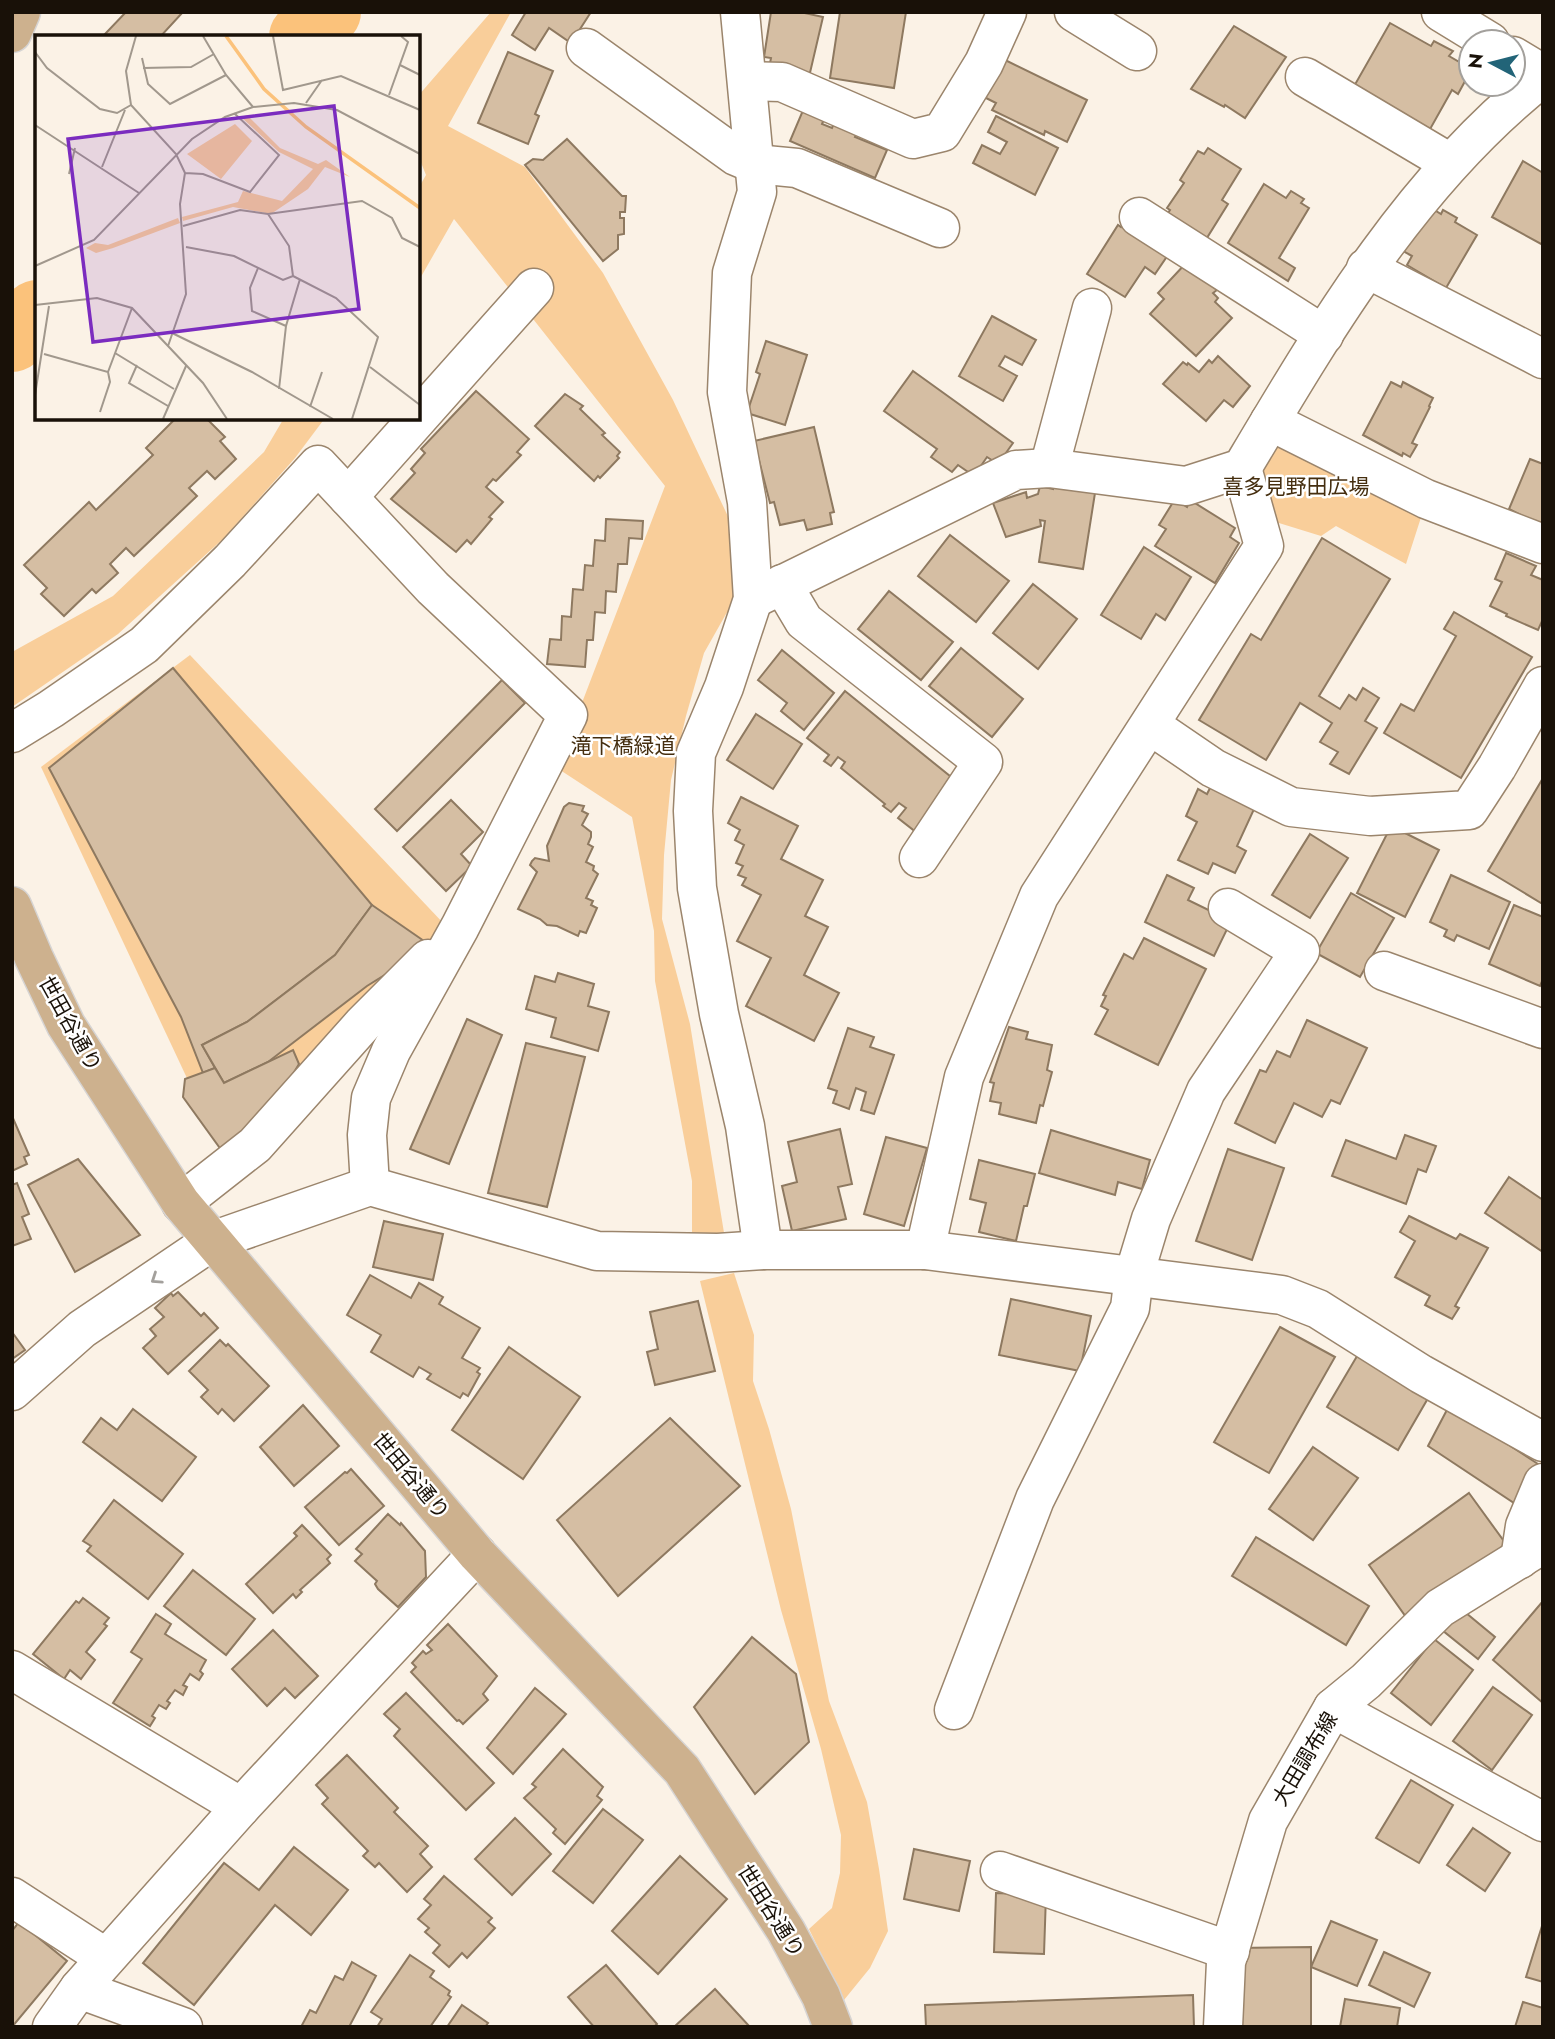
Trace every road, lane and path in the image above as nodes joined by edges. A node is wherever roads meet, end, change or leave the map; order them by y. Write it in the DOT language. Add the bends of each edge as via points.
graph roads {
  1 [pos="20,12"];
  2 [pos="740,12"];
  3 [pos="1007,12"];
  4 [pos="1074,12"];
  5 [pos="1441,12"];
  6 [pos="1467,28"];
  7 [pos="12,33"];
  8 [pos="586,48"];
  9 [pos="1137,51"];
  10 [pos="1527,73"];
  11 [pos="1305,76"];
  12 [pos="748,81"];
  13 [pos="1538,87"];
  14 [pos="1450,163"];
  15 [pos="755,164"];
  16 [pos="1139,217"];
  17 [pos="940,228"];
  18 [pos="1367,268"];
  19 [pos="534,288"];
  20 [pos="1092,308"];
  21 [pos="1324,335"];
  22 [pos="1543,359"];
  23 [pos="420,417"];
  24 [pos="417,420"];
  25 [pos="1270,421"];
  26 [pos="1049,468"];
  27 [pos="1242,468"];
  28 [pos="348,498"];
  29 [pos="1543,544"];
  30 [pos="767,592"];
  31 [pos="1543,686"];
  32 [pos="1150,725"];
  33 [pos="12,733"];
  34 [pos="919,858"];
  35 [pos="12,906"];
  36 [pos="1228,908"];
  37 [pos="460,926"];
  38 [pos="1384,971"];
  39 [pos="1543,1029"];
  40 [pos="370,1186"];
  41 [pos="181,1203"];
  42 [pos="212,1241"];
  43 [pos="925,1250"];
  44 [pos="763,1251"];
  45 [pos="1134,1275"];
  46 [pos="12,1391"];
  47 [pos="1543,1442"];
  48 [pos="1543,1483"];
  49 [pos="1531,1551"];
  50 [pos="477,1554"];
  51 [pos="12,1670"];
  52 [pos="1333,1708"];
  53 [pos="954,1710"];
  54 [pos="241,1808"];
  55 [pos="1543,1822"];
  56 [pos="1000,1871"];
  57 [pos="12,1898"];
  58 [pos="1230,1951"];
  59 [pos="106,1958"];
  60 [pos="79,1989"];
  61 [pos="52,2027"];
  62 [pos="183,2027"];
  63 [pos="833,2027"];
  64 [pos="1223,2027"];
  1 -- 7 [label="main road"];
  2 -- 12 [label="street"];
  3 -- 12 [label="street" via="984,63 942,132 914,139 782,82"];
  4 -- 9 [label="street"];
  5 -- 6 [label="street"];
  8 -- 15 [label="street" via="736,156"];
  10 -- 13 [label="street"];
  11 -- 14 [label="street"];
  12 -- 15 [label="street"];
  13 -- 14 [label="street"];
  14 -- 18 [label="street"];
  15 -- 17 [label="street" via="797,168"];
  15 -- 30 [label="street" via="757,192 732,273 727,391"];
  16 -- 21 [label="street"];
  18 -- 21 [label="street"];
  18 -- 22 [label="street"];
  19 -- 23 [label="street"];
  20 -- 26 [label="street"];
  21 -- 25 [label="street"];
  24 -- 28 [label="street"];
  25 -- 27 [label="street"];
  25 -- 29 [label="street" via="1426,499"];
  26 -- 27 [label="street" via="1186,486"];
  26 -- 30 [label="street" via="1016,470"];
  27 -- 32 [label="street" via="1264,546"];
  28 -- 33 [label="street" via="318,465 144,645"];
  28 -- 37 [label="street" via="433,588 569,715"];
  30 -- 34 [label="street" via="983,762"];
  30 -- 44 [label="street" via="696,753 693,811 697,888 745,1126"];
  31 -- 32 [label="street" via="1469,810 1370,816 1291,807 1213,768"];
  32 -- 43 [label="street" via="1039,896 964,1077"];
  35 -- 41 [label="main road, 世田谷通り" via="66,1025"];
  36 -- 45 [label="street" via="1300,951 1206,1091 1150,1219"];
  37 -- 40 [label="street" via="391,1051 371,1098 367,1135"];
  37 -- 41 [label="street" via="363,1024 255,1146"];
  38 -- 39 [label="street"];
  40 -- 42 [label="street"];
  40 -- 44 [label="street" via="597,1251"];
  41 -- 42 [label="main road, 世田谷通り"];
  42 -- 46 [label="street, one-way" via="82,1329"];
  42 -- 50 [label="main road, 世田谷通り"];
  43 -- 44 [label="street"];
  43 -- 45 [label="street"];
  45 -- 47 [label="street" via="1301,1301"];
  45 -- 53 [label="street" via="1130,1308 1035,1499"];
  48 -- 49 [label="street" via="1525,1527"];
  49 -- 52 [label="street, 大田調布線" via="1440,1608"];
  50 -- 54 [label="street"];
  50 -- 63 [label="main road, 世田谷通り" via="682,1770 786,1931"];
  51 -- 54 [label="street"];
  52 -- 55 [label="street"];
  52 -- 58 [label="street, 大田調布線" via="1268,1821"];
  54 -- 59 [label="street"];
  56 -- 58 [label="street"];
  57 -- 59 [label="street"];
  58 -- 64 [label="street, 大田調布線"];
  59 -- 60 [label="street"];
  60 -- 61 [label="street"];
  60 -- 62 [label="street"];
}
